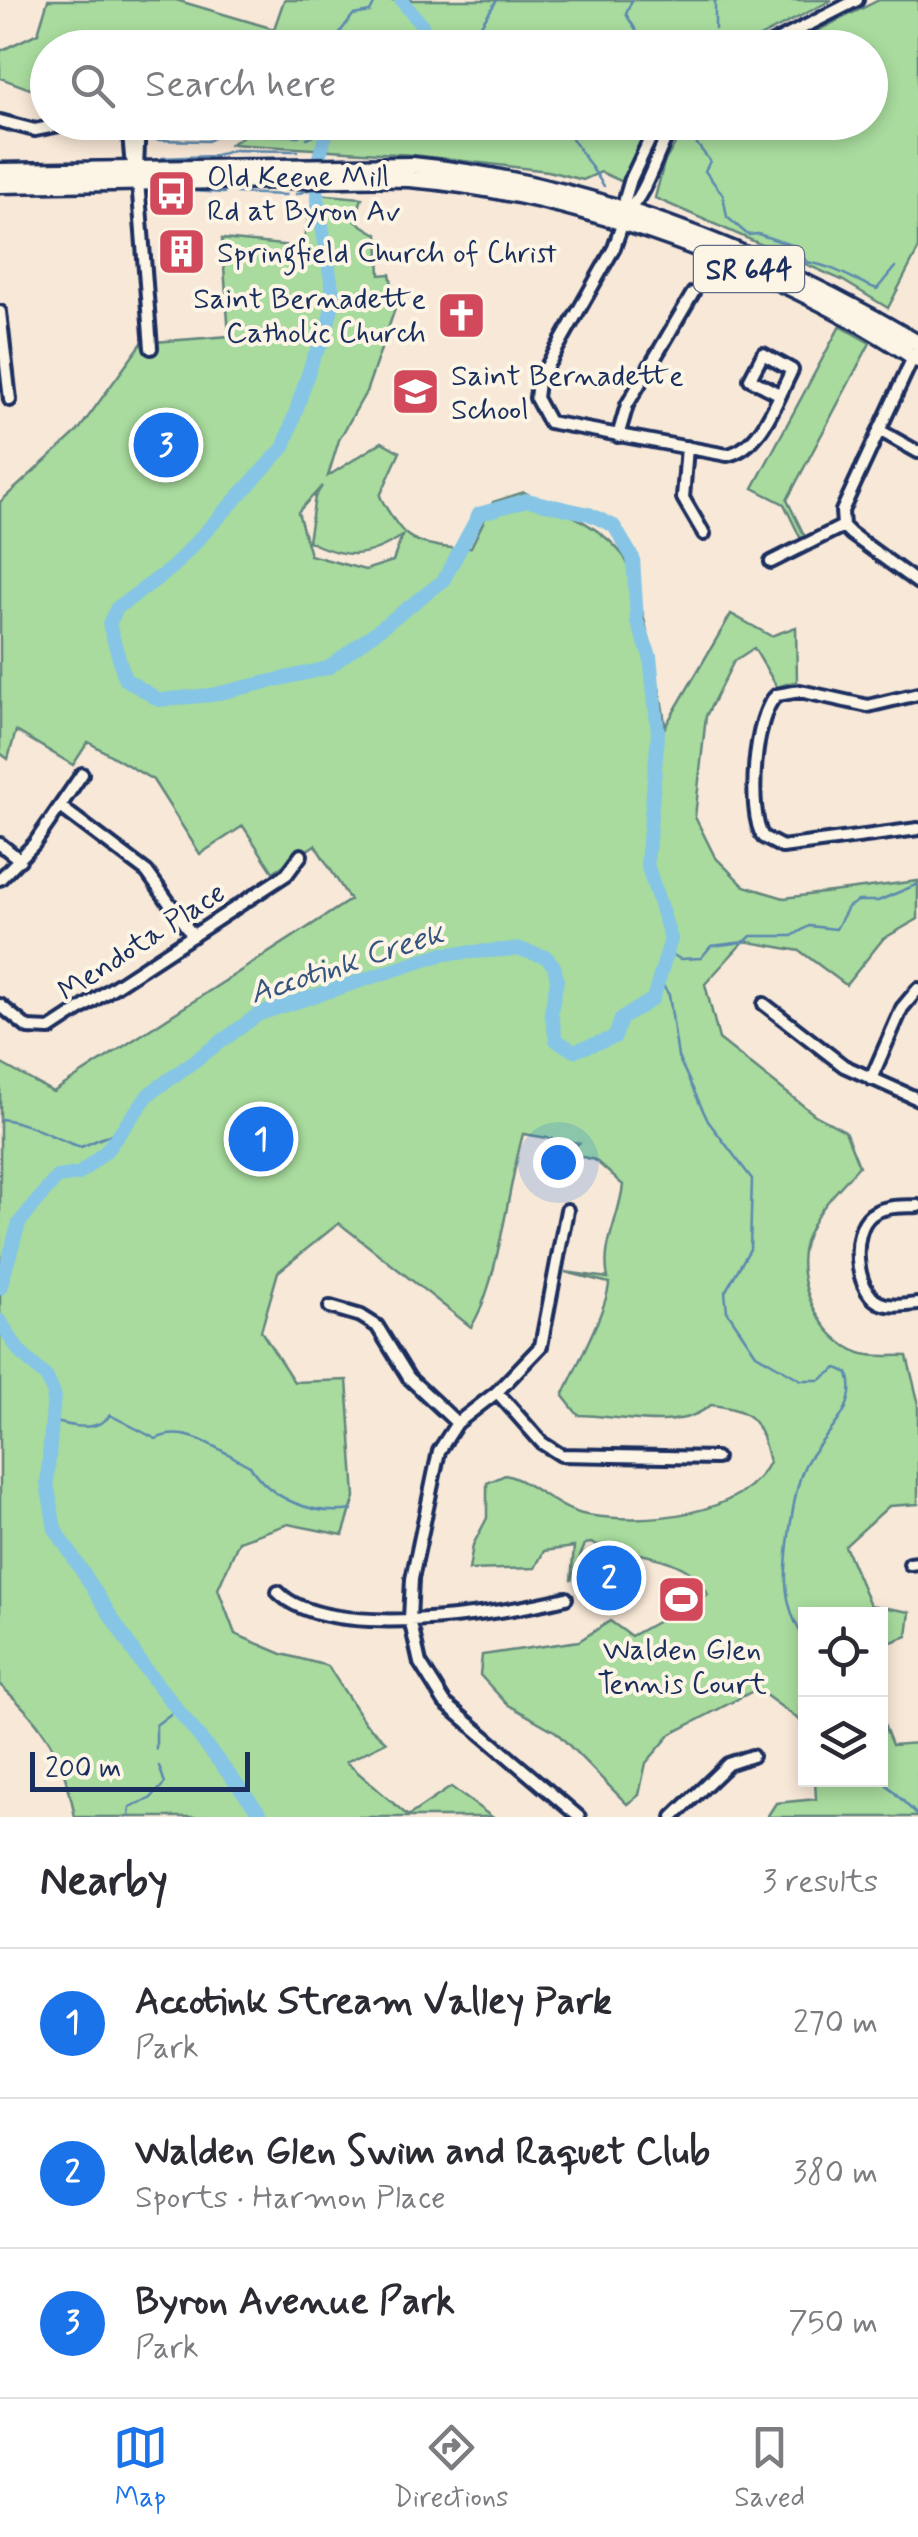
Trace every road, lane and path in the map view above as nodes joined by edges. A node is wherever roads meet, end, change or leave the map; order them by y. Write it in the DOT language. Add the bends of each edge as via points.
graph roads {
  1 [pos="857,0"];
  2 [pos="799,30"];
  3 [pos="0,121"];
  4 [pos="30,129"];
  5 [pos="130,140"];
  6 [pos="138,140"];
  7 [pos="650,140"];
  8 [pos="663,140"];
  9 [pos="0,171"];
  10 [pos="137,176"];
  11 [pos="0,185"];
  12 [pos="624,217"];
  13 [pos="693,293"];
  14 [pos="0,312"];
  15 [pos="151,348"];
  16 [pos="917,352"];
  17 [pos="780,394"];
  18 [pos="10,400"];
  19 [pos="880,430"];
  20 [pos="618,436"];
  21 [pos="687,447"];
  22 [pos="918,452"];
  23 [pos="844,526"];
  24 [pos="704,534"];
  25 [pos="771,562"];
  26 [pos="918,583"];
  27 [pos="918,694"];
  28 [pos="82,774"];
  29 [pos="62,808"];
  30 [pos="918,829"];
  31 [pos="0,844"];
  32 [pos="301,855"];
  33 [pos="20,860"];
  34 [pos="0,879"];
  35 [pos="192,936"];
  36 [pos="918,989"];
  37 [pos="764,1004"];
  38 [pos="0,1006"];
  39 [pos="871,1079"];
  40 [pos="918,1099"];
  41 [pos="918,1206"];
  42 [pos="568,1210"];
  43 [pos="918,1304"];
  44 [pos="330,1307"];
  45 [pos="497,1392"];
  46 [pos="458,1423"];
  47 [pos="716,1458"];
  48 [pos="278,1592"];
  49 [pos="566,1598"];
  50 [pos="410,1619"];
  51 [pos="752,1756"];
  52 [pos="578,1817"];
  53 [pos="673,1817"];
  1 -- 2 [label="street"];
  3 -- 4 [label="street"];
  5 -- 10 [label="street"];
  6 -- 10 [label="street"];
  7 -- 12 [label="street" via="624,199"];
  8 -- 12 [label="street" via="639,203"];
  9 -- 10 [label="main road, SR 644"];
  10 -- 11 [label="main road, SR 644"];
  10 -- 12 [label="main road, SR 644" via="444,168"];
  10 -- 15 [label="street"];
  12 -- 16 [label="main road, SR 644" via="789,287"];
  12 -- 20 [label="street" via="614,248 538,382 536,398 549,422"];
  13 -- 20 [label="street" via="628,405"];
  14 -- 18 [label="street"];
  16 -- 19 [label="street"];
  17 -- 21 [label="street" via="745,449 727,455"];
  19 -- 22 [label="street"];
  19 -- 23 [label="street" via="846,494"];
  20 -- 21 [label="street"];
  21 -- 24 [label="street" via="683,498"];
  23 -- 25 [label="street"];
  23 -- 26 [label="street"];
  27 -- 30 [label="street" via="868,706 800,691 777,695 761,720 754,811 762,837 782,847"];
  28 -- 29 [label="street"];
  29 -- 33 [label="street"];
  29 -- 35 [label="street" via="147,872"];
  31 -- 33 [label="street"];
  32 -- 35 [label="street, Mendota Place" via="287,874"];
  33 -- 34 [label="street"];
  35 -- 38 [label="street, Mendota Place" via="50,1029 28,1028"];
  36 -- 39 [label="street" via="902,1008"];
  37 -- 39 [label="street"];
  39 -- 40 [label="street"];
  41 -- 43 [label="street" via="880,1210 864,1222 859,1237 870,1295 885,1304"];
  42 -- 45 [label="street" via="544,1340"];
  44 -- 46 [label="street" via="377,1326 408,1378"];
  45 -- 46 [label="street"];
  45 -- 47 [label="street" via="560,1455"];
  46 -- 50 [label="street" via="435,1464"];
  48 -- 50 [label="street" via="298,1606 358,1620"];
  49 -- 50 [label="street" via="508,1612"];
  50 -- 52 [label="street" via="420,1662 445,1703"];
  51 -- 53 [label="street" via="728,1764"];
}
